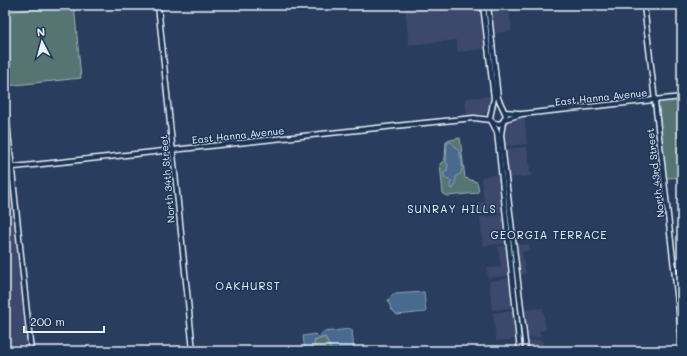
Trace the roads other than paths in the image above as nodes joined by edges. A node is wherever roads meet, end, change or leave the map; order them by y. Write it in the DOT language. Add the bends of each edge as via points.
graph roads {
  1 [pos="158,5"];
  2 [pos="482,5"];
  3 [pos="488,5"];
  4 [pos="644,5"];
  5 [pos="488,52"];
  6 [pos="495,64"];
  7 [pos="682,97"];
  8 [pos="656,100"];
  9 [pos="5,103"];
  10 [pos="504,111"];
  11 [pos="491,112"];
  12 [pos="522,114"];
  13 [pos="474,118"];
  14 [pos="504,120"];
  15 [pos="491,121"];
  16 [pos="173,150"];
  17 [pos="5,168"];
  18 [pos="11,168"];
  19 [pos="682,338"];
  20 [pos="31,351"];
  21 [pos="193,351"];
  22 [pos="520,351"];
  23 [pos="526,351"];
  1 -- 16 [label="street, North 34th Street"];
  2 -- 5 [label="street"];
  3 -- 6 [label="street"];
  4 -- 8 [label="street, North 43rd Street"];
  5 -- 6 [label="street"];
  5 -- 11 [label="street" via="494,98"];
  6 -- 10 [label="street" via="499,102"];
  7 -- 8 [label="street, East Hanna Avenue"];
  8 -- 12 [label="street, East Hanna Avenue"];
  8 -- 19 [label="street, North 43rd Street"];
  9 -- 18 [label="street"];
  10 -- 11 [label="street" via="497,108"];
  10 -- 12 [label="street, East Hanna Avenue"];
  10 -- 14 [label="street"];
  11 -- 13 [label="street, East Hanna Avenue"];
  11 -- 15 [label="street"];
  12 -- 14 [label="street, East Hanna Avenue"];
  13 -- 15 [label="street, East Hanna Avenue"];
  13 -- 16 [label="street, East Hanna Avenue"];
  14 -- 15 [label="street" via="498,124"];
  14 -- 23 [label="street" via="501,135"];
  15 -- 22 [label="street" via="497,132"];
  16 -- 18 [label="street, East Hanna Avenue"];
  16 -- 21 [label="street, North 34th Street"];
  17 -- 18 [label="street, East Hanna Avenue"];
  18 -- 20 [label="street"];
}
